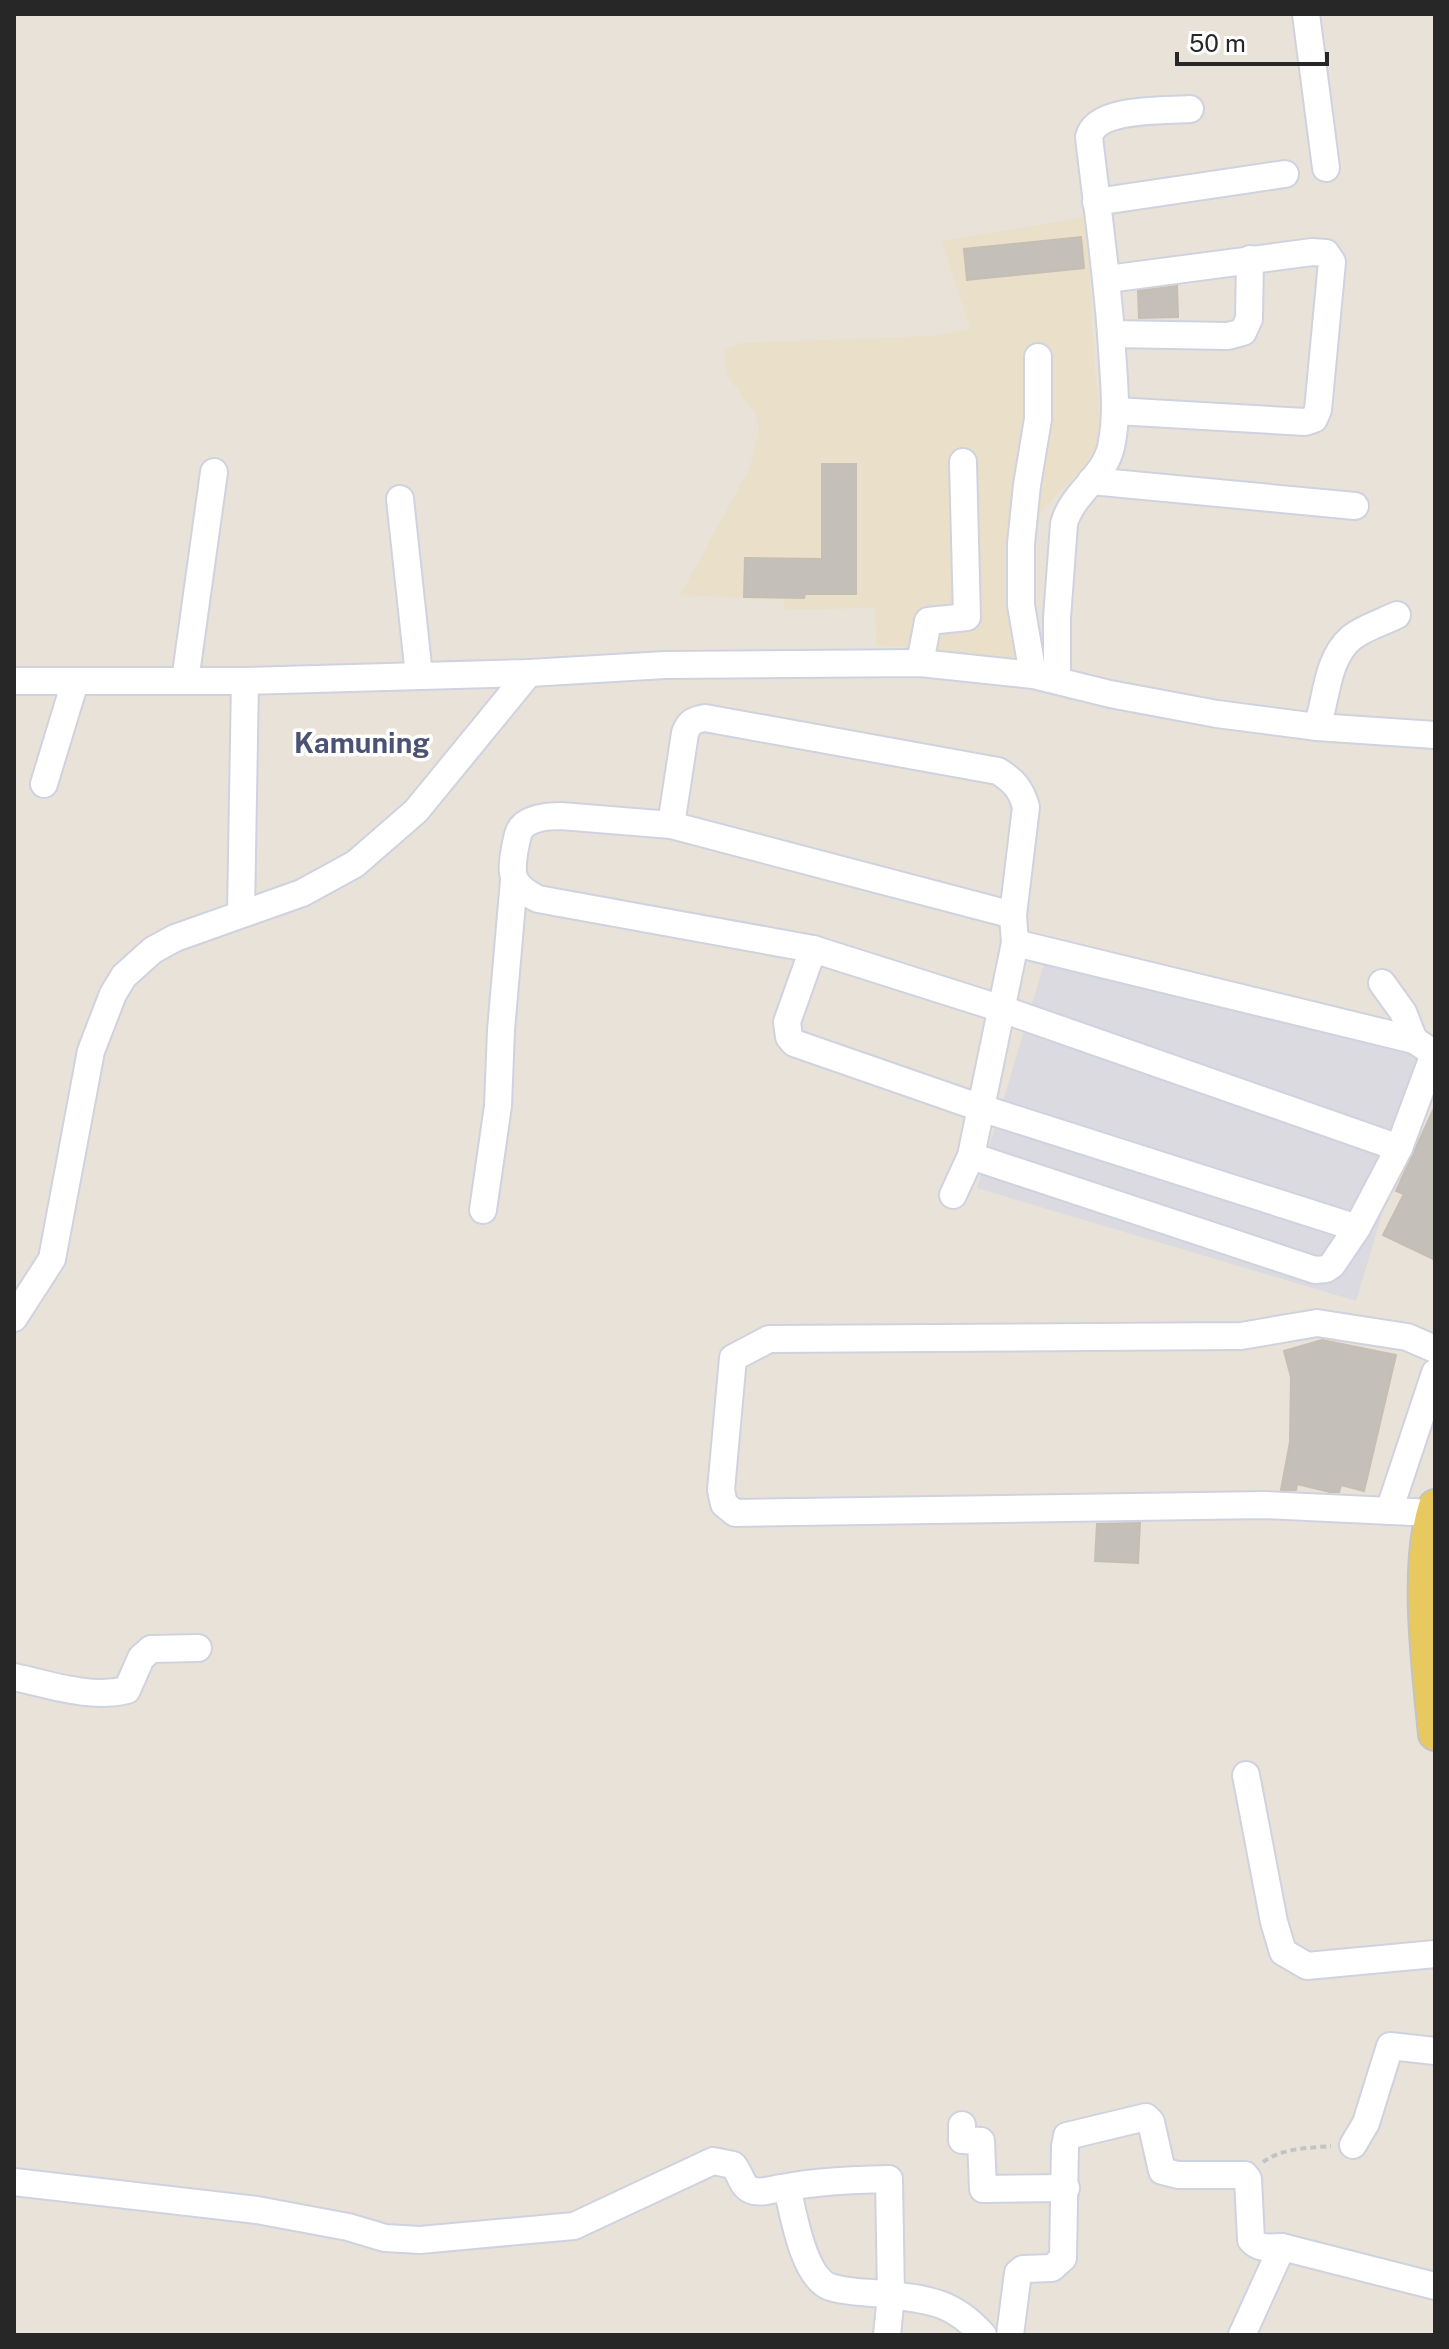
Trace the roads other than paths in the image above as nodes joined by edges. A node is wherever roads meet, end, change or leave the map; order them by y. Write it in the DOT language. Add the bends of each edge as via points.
graph roads {
  1 [pos="1306,14"];
  2 [pos="1190,109"];
  3 [pos="1326,168"];
  4 [pos="1285,174"];
  5 [pos="1096,202"];
  6 [pos="1250,259"];
  7 [pos="1108,279"];
  8 [pos="1111,334"];
  9 [pos="1038,357"];
  10 [pos="1116,411"];
  11 [pos="963,462"];
  12 [pos="214,472"];
  13 [pos="1091,481"];
  14 [pos="400,499"];
  15 [pos="1355,506"];
  16 [pos="1397,615"];
  17 [pos="920,663"];
  18 [pos="529,673"];
  19 [pos="419,675"];
  20 [pos="1045,677"];
  21 [pos="14,681"];
  22 [pos="185,681"];
  23 [pos="245,681"];
  24 [pos="75,682"];
  25 [pos="1317,727"];
  26 [pos="1435,735"];
  27 [pos="44,784"];
  28 [pos="671,825"];
  29 [pos="514,880"];
  30 [pos="241,913"];
  31 [pos="1013,915"];
  32 [pos="1015,943"];
  33 [pos="813,949"];
  34 [pos="1382,983"];
  35 [pos="1002,1009"];
  36 [pos="1428,1049"];
  37 [pos="981,1108"];
  38 [pos="1399,1148"];
  39 [pos="971,1156"];
  40 [pos="953,1195"];
  41 [pos="483,1210"];
  42 [pos="1357,1228"];
  43 [pos="14,1318"];
  44 [pos="1435,1349"];
  45 [pos="1435,1373"];
  46 [pos="1434,1509"];
  47 [pos="1389,1511"];
  48 [pos="198,1648"];
  49 [pos="14,1677"];
  50 [pos="1435,1734"];
  51 [pos="1246,1775"];
  52 [pos="1435,1954"];
  53 [pos="1435,2051"];
  54 [pos="962,2125"];
  55 [pos="1353,2145"];
  56 [pos="14,2182"];
  57 [pos="787,2187"];
  58 [pos="1066,2188"];
  59 [pos="1282,2247"];
  60 [pos="1435,2286"];
  61 [pos="891,2295"];
  62 [pos="887,2335"];
  63 [pos="983,2335"];
  64 [pos="1010,2335"];
  65 [pos="1242,2335"];
  1 -- 3 [label="street"];
  2 -- 5 [label="street" via="1111,116 1096,123 1089,137"];
  4 -- 5 [label="street"];
  5 -- 7 [label="street"];
  6 -- 7 [label="street"];
  6 -- 8 [label="street" via="1249,319 1243,332"];
  6 -- 10 [label="street" via="1312,252 1330,257 1314,419"];
  7 -- 8 [label="street"];
  8 -- 10 [label="street"];
  9 -- 20 [label="street" via="1038,419 1021,544 1021,605"];
  10 -- 13 [label="street" via="1110,451"];
  11 -- 17 [label="street" via="967,617 928,621"];
  12 -- 22 [label="street"];
  13 -- 15 [label="street"];
  13 -- 20 [label="street" via="1068,509 1064,524 1057,618"];
  14 -- 19 [label="street"];
  16 -- 25 [label="street" via="1351,638 1332,664"];
  17 -- 18 [label="street" via="673,665"];
  17 -- 20 [label="street"];
  18 -- 19 [label="street"];
  18 -- 30 [label="street" via="416,811 355,864 302,893"];
  19 -- 23 [label="street"];
  20 -- 25 [label="street" via="1217,714"];
  21 -- 24 [label="street"];
  22 -- 23 [label="street"];
  22 -- 24 [label="street"];
  23 -- 30 [label="street"];
  24 -- 27 [label="street"];
  25 -- 26 [label="street"];
  28 -- 29 [label="street" via="561,816 536,819 517,834"];
  28 -- 31 [label="street"];
  28 -- 31 [label="street" via="685,733 689,724 705,718 998,771 1021,791 1026,807"];
  29 -- 33 [label="street" via="538,899"];
  29 -- 41 [label="street" via="498,1106"];
  30 -- 43 [label="street" via="153,950 113,994 91,1051 52,1259"];
  31 -- 32 [label="street"];
  32 -- 35 [label="street"];
  32 -- 36 [label="street"];
  33 -- 35 [label="street"];
  33 -- 37 [label="street" via="787,1022 794,1043"];
  34 -- 36 [label="street"];
  35 -- 37 [label="street"];
  35 -- 38 [label="street"];
  36 -- 38 [label="street"];
  37 -- 39 [label="street"];
  37 -- 42 [label="street"];
  38 -- 42 [label="street"];
  39 -- 40 [label="street"];
  39 -- 42 [label="street" via="1315,1270 1332,1265"];
  44 -- 47 [label="street" via="1407,1337 1317,1323 1241,1336 769,1339 733,1358 721,1490 724,1504 735,1513 1265,1505"];
  45 -- 47 [label="street"];
  46 -- 47 [label="street"];
  46 -- 50 [label="main road" via="1426,1570"];
  48 -- 49 [label="street" via="151,1649 141,1658 127,1690 109,1694"];
  51 -- 52 [label="street" via="1283,1952 1307,1966"];
  53 -- 55 [label="street" via="1390,2046 1366,2123"];
  54 -- 58 [label="street" via="962,2140 981,2141 983,2189"];
  56 -- 57 [label="street" via="257,2210 385,2238 420,2240 574,2226 713,2161 733,2165 750,2190"];
  57 -- 61 [label="street" via="816,2277 829,2287"];
  57 -- 61 [label="street" via="889,2179"];
  58 -- 59 [label="street" via="1067,2136 1146,2117 1162,2171 1238,2174 1248,2179 1251,2240 1261,2247"];
  58 -- 64 [label="street" via="1063,2258 1052,2268 1018,2273"];
  59 -- 60 [label="street"];
  59 -- 65 [label="street"];
  61 -- 62 [label="street"];
  61 -- 63 [label="street" via="939,2303 964,2315"];
}
